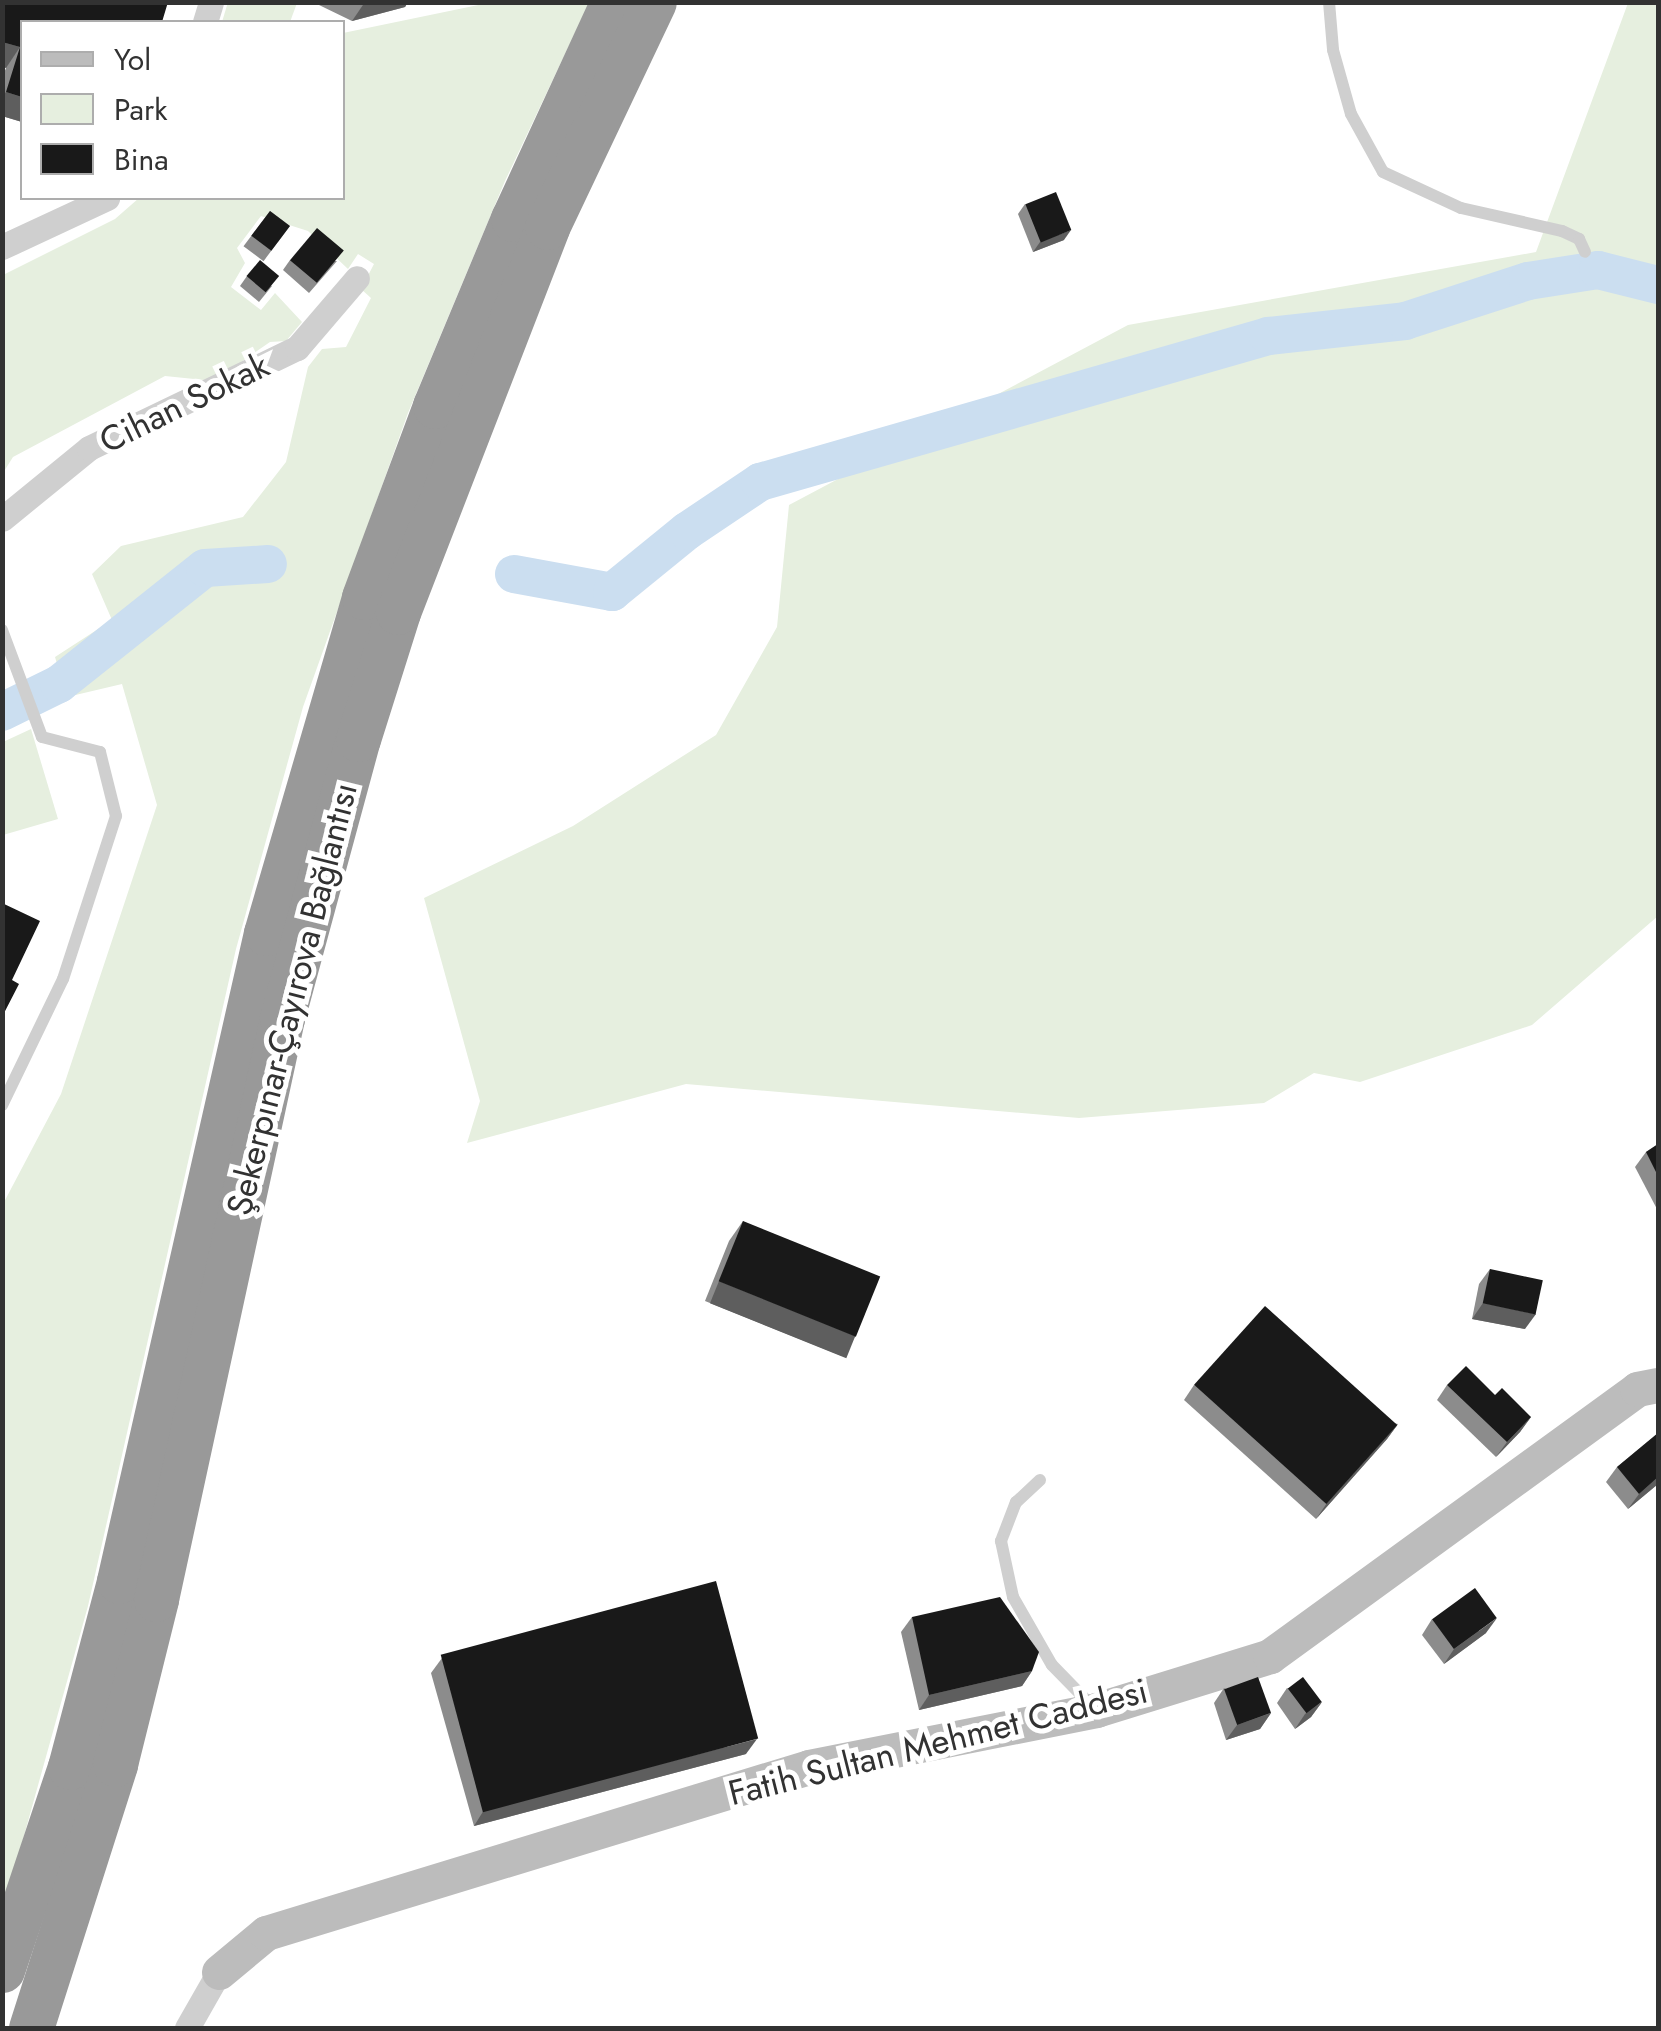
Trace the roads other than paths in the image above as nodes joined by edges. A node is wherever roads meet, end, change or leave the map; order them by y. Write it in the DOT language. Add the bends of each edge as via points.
graph roads {
  1 [pos="613,2"];
  2 [pos="654,2"];
  3 [pos="1329,2"];
  4 [pos="103,200"];
  5 [pos="2,248"];
  6 [pos="1585,252"];
  7 [pos="357,278"];
  8 [pos="2,519"];
  9 [pos="2,630"];
  10 [pos="2,1105"];
  11 [pos="1658,1385"];
  12 [pos="1040,1480"];
  13 [pos="1096,1710"];
  14 [pos="2,1970"];
  15 [pos="220,1972"];
  16 [pos="31,2028"];
  17 [pos="187,2028"];
  1 -- 14 [label="highway, Şekerpınar-Çayırova Bağlantısı" via="435,406 364,596 266,933 119,1581 70,1767"];
  2 -- 16 [label="highway, Şekerpınar-Çayırova Bağlantısı" via="540,245 398,612 358,739 282,1018 120,1744"];
  3 -- 6 [label="lane" via="1332,50 1351,114 1383,172 1461,208 1562,231"];
  4 -- 5 [label="street"];
  7 -- 8 [label="street, Cihan Sokak" via="298,348 89,448"];
  9 -- 10 [label="lane" via="42,736 100,752 116,816 62,979"];
  11 -- 13 [label="street, Fatih Sultan Mehmet Caddesi" via="1637,1389 1270,1656"];
  12 -- 13 [label="lane" via="1016,1502 1001,1541 1013,1597 1052,1665"];
  13 -- 15 [label="street, Fatih Sultan Mehmet Caddesi" via="810,1767 266,1933"];
  15 -- 17 [label="street"];
}
